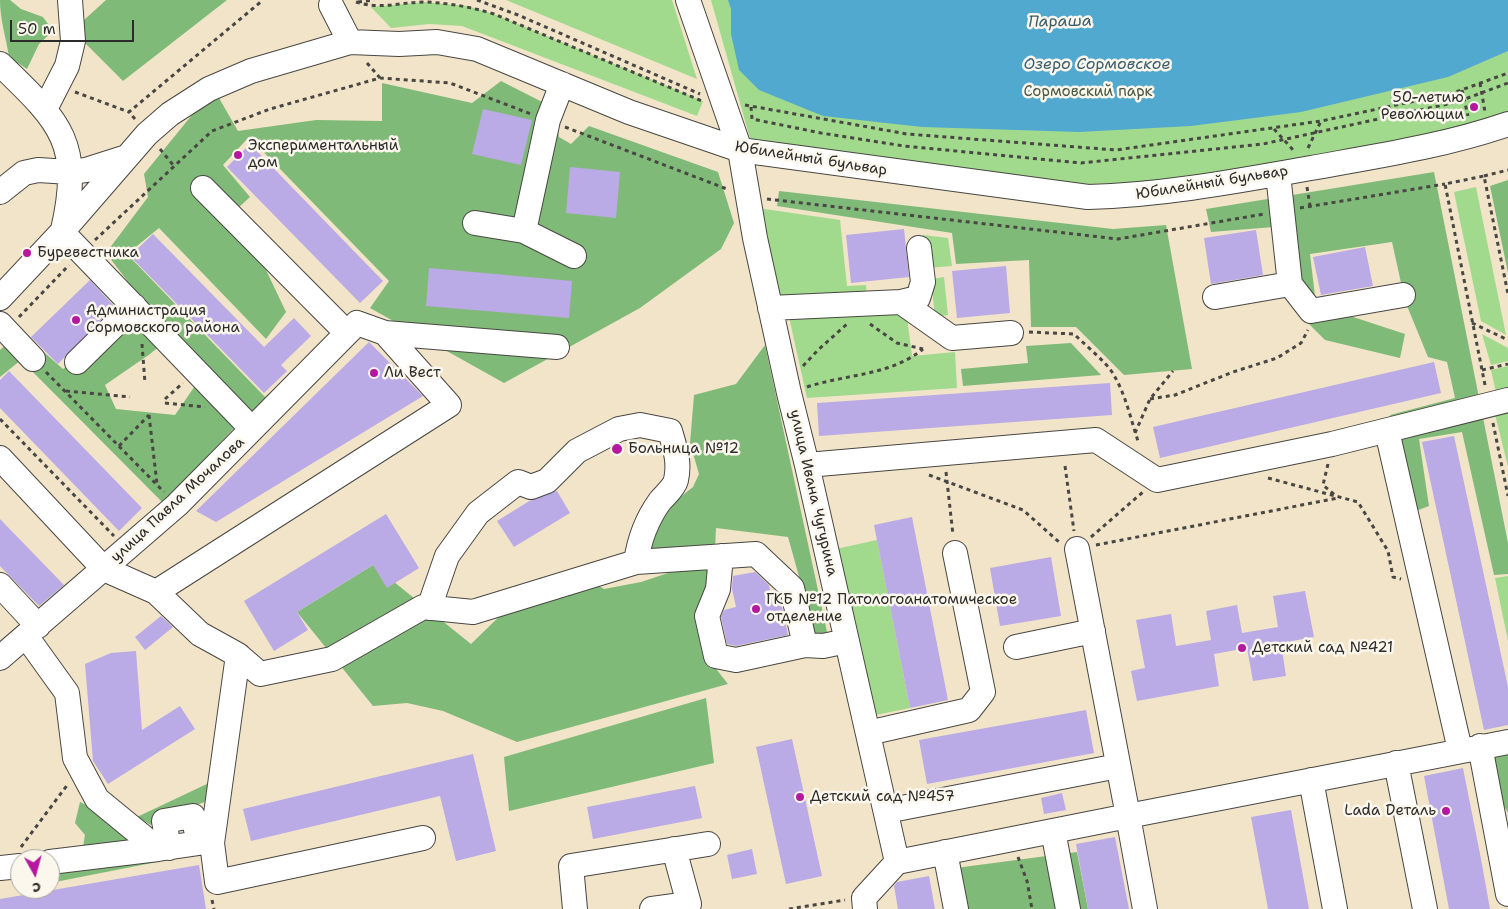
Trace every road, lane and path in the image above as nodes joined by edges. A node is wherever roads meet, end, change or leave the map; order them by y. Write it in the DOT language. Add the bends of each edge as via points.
graph roads {
  1 [pos="70,0"];
  2 [pos="477,0"];
  3 [pos="688,0"];
  4 [pos="356,2"];
  5 [pos="331,5"];
  6 [pos="350,42"];
  7 [pos="0,64"];
  8 [pos="1508,73"];
  9 [pos="1480,83"];
  10 [pos="1508,83"];
  11 [pos="562,84"];
  12 [pos="1462,90"];
  13 [pos="1482,93"];
  14 [pos="1464,100"];
  15 [pos="724,104"];
  16 [pos="751,107"];
  17 [pos="46,109"];
  18 [pos="752,119"];
  19 [pos="548,120"];
  20 [pos="1508,124"];
  21 [pos="1274,129"];
  22 [pos="1283,140"];
  23 [pos="740,150"];
  24 [pos="1295,152"];
  25 [pos="127,157"];
  26 [pos="1508,170"];
  27 [pos="70,172"];
  28 [pos="1278,174"];
  29 [pos="1484,176"];
  30 [pos="1445,184"];
  31 [pos="204,188"];
  32 [pos="0,192"];
  33 [pos="748,197"];
  34 [pos="1282,211"];
  35 [pos="475,223"];
  36 [pos="524,231"];
  37 [pos="62,232"];
  38 [pos="919,248"];
  39 [pos="82,252"];
  40 [pos="574,256"];
  41 [pos="1290,284"];
  42 [pos="1403,294"];
  43 [pos="1508,294"];
  44 [pos="1215,296"];
  45 [pos="26,297"];
  46 [pos="0,298"];
  47 [pos="901,302"];
  48 [pos="33,304"];
  49 [pos="854,304"];
  50 [pos="770,308"];
  51 [pos="136,309"];
  52 [pos="1318,310"];
  53 [pos="1472,323"];
  54 [pos="3,327"];
  55 [pos="347,333"];
  56 [pos="385,333"];
  57 [pos="1011,333"];
  58 [pos="1508,340"];
  59 [pos="557,347"];
  60 [pos="33,359"];
  61 [pos="77,362"];
  62 [pos="1508,364"];
  63 [pos="1482,370"];
  64 [pos="1173,371"];
  65 [pos="145,382"];
  66 [pos="65,391"];
  67 [pos="789,393"];
  68 [pos="130,397"];
  69 [pos="1150,399"];
  70 [pos="165,403"];
  71 [pos="1499,403"];
  72 [pos="235,411"];
  73 [pos="0,420"];
  74 [pos="252,429"];
  75 [pos="1387,431"];
  76 [pos="1135,433"];
  77 [pos="1332,444"];
  78 [pos="119,446"];
  79 [pos="1142,452"];
  80 [pos="944,453"];
  81 [pos="0,458"];
  82 [pos="807,465"];
  83 [pos="1065,466"];
  84 [pos="920,472"];
  85 [pos="1266,477"];
  86 [pos="1157,480"];
  87 [pos="947,482"];
  88 [pos="157,485"];
  89 [pos="1508,496"];
  90 [pos="1338,498"];
  91 [pos="177,505"];
  92 [pos="954,548"];
  93 [pos="127,549"];
  94 [pos="1077,549"];
  95 [pos="721,556"];
  96 [pos="636,562"];
  97 [pos="104,569"];
  98 [pos="1419,578"];
  99 [pos="156,592"];
  100 [pos="3,595"];
  101 [pos="429,608"];
  102 [pos="32,631"];
  103 [pos="1093,631"];
  104 [pos="847,641"];
  105 [pos="805,645"];
  106 [pos="1016,647"];
  107 [pos="238,655"];
  108 [pos="0,658"];
  109 [pos="868,733"];
  110 [pos="1508,742"];
  111 [pos="1470,748"];
  112 [pos="1396,763"];
  113 [pos="1118,766"];
  114 [pos="80,767"];
  115 [pos="1311,780"];
  116 [pos="886,811"];
  117 [pos="1128,816"];
  118 [pos="1053,831"];
  119 [pos="423,838"];
  120 [pos="1009,840"];
  121 [pos="708,844"];
  122 [pos="21,849"];
  123 [pos="674,849"];
  124 [pos="945,852"];
  125 [pos="60,861"];
  126 [pos="898,862"];
  127 [pos="1508,894"];
  128 [pos="864,903"];
  129 [pos="575,909"];
  130 [pos="652,909"];
  131 [pos="789,909"];
  132 [pos="956,909"];
  133 [pos="1032,909"];
  134 [pos="1068,909"];
  135 [pos="1145,909"];
  136 [pos="1335,909"];
  137 [pos="1425,909"];
  1 -- 17 [label="street" via="73,41 66,66"];
  2 -- 15 [label="path"];
  3 -- 15 [label="street, улица Ивана Чугурина"];
  4 -- 15 [label="path" via="371,7 424,2 467,6"];
  5 -- 6 [label="street"];
  6 -- 11 [label="street, Юбилейный бульвар" via="437,42 476,49"];
  6 -- 25 [label="street, Юбилейный бульвар" via="251,71 208,89 170,114"];
  7 -- 17 [label="street"];
  8 -- 9 [label="path"];
  9 -- 12 [label="path"];
  9 -- 13 [label="path"];
  10 -- 13 [label="path"];
  11 -- 19 [label="street"];
  11 -- 23 [label="street, Юбилейный бульвар" via="629,112"];
  12 -- 14 [label="path"];
  12 -- 21 [label="path" via="1321,122"];
  13 -- 14 [label="path"];
  13 -- 14 [label="path" via="1485,112 1468,117"];
  14 -- 22 [label="path"];
  15 -- 16 [label="path"];
  15 -- 18 [label="path" via="738,116"];
  15 -- 23 [label="street, улица Ивана Чугурина"];
  16 -- 18 [label="path"];
  16 -- 21 [label="path" via="907,134 1116,150"];
  17 -- 27 [label="street" via="59,127"];
  18 -- 22 [label="path" via="904,146 1081,163"];
  19 -- 33 [label="path"];
  19 -- 36 [label="street"];
  19 -- 39 [label="path" via="450,83 380,78 270,109 212,131"];
  20 -- 28 [label="street, Юбилейный бульвар" via="1471,137 1422,148"];
  21 -- 22 [label="path"];
  22 -- 24 [label="path"];
  23 -- 28 [label="street, Юбилейный бульвар" via="1088,197 1144,195"];
  23 -- 33 [label="street, улица Ивана Чугурина"];
  25 -- 27 [label="street"];
  25 -- 37 [label="street, Юбилейный бульвар"];
  26 -- 29 [label="path"];
  27 -- 32 [label="street" via="38,170 24,173"];
  27 -- 37 [label="street" via="69,203"];
  28 -- 34 [label="street"];
  29 -- 30 [label="path"];
  29 -- 43 [label="path"];
  30 -- 34 [label="path"];
  30 -- 53 [label="path"];
  31 -- 55 [label="street"];
  33 -- 34 [label="path" via="1118,238"];
  33 -- 50 [label="street, улица Ивана Чугурина"];
  34 -- 41 [label="street"];
  35 -- 36 [label="street"];
  36 -- 40 [label="street"];
  37 -- 39 [label="street"];
  37 -- 46 [label="street, Юбилейный бульвар"];
  38 -- 47 [label="street" via="923,282 918,298"];
  39 -- 48 [label="path"];
  39 -- 51 [label="street"];
  41 -- 44 [label="street"];
  41 -- 52 [label="street" via="1311,311"];
  42 -- 52 [label="street"];
  45 -- 48 [label="path"];
  47 -- 49 [label="street"];
  47 -- 57 [label="street" via="952,338"];
  48 -- 54 [label="path"];
  49 -- 50 [label="street"];
  49 -- 67 [label="path" via="850,322 803,367"];
  49 -- 67 [label="path" via="881,332 897,342 923,349 910,360 893,366 858,377 832,379"];
  50 -- 67 [label="street, улица Ивана Чугурина"];
  51 -- 61 [label="street"];
  51 -- 65 [label="path"];
  51 -- 72 [label="street"];
  52 -- 69 [label="path" via="1301,343 1277,358 1175,395"];
  53 -- 58 [label="path"];
  53 -- 63 [label="path"];
  54 -- 60 [label="street"];
  55 -- 56 [label="street" via="357,323"];
  55 -- 74 [label="street, улица Павла Мочалова"];
  56 -- 59 [label="street"];
  56 -- 99 [label="street" via="450,405"];
  57 -- 76 [label="path" via="1074,334 1111,372 1124,398"];
  60 -- 66 [label="path"];
  62 -- 63 [label="path"];
  63 -- 71 [label="path"];
  64 -- 69 [label="path"];
  66 -- 68 [label="path"];
  66 -- 78 [label="path"];
  67 -- 82 [label="street, улица Ивана Чугурина"];
  69 -- 76 [label="path"];
  70 -- 72 [label="path"];
  71 -- 75 [label="street"];
  71 -- 89 [label="path"];
  72 -- 74 [label="street"];
  73 -- 93 [label="path"];
  74 -- 91 [label="street, улица Павла Мочалова"];
  75 -- 77 [label="street"];
  75 -- 98 [label="street"];
  76 -- 79 [label="path"];
  77 -- 86 [label="street"];
  77 -- 90 [label="path" via="1323,485"];
  78 -- 88 [label="path"];
  78 -- 88 [label="path" via="149,415"];
  80 -- 82 [label="street"];
  80 -- 86 [label="street" via="1096,440"];
  80 -- 87 [label="path"];
  81 -- 97 [label="street"];
  82 -- 104 [label="street, улица Ивана Чугурина"];
  83 -- 94 [label="path"];
  84 -- 87 [label="path"];
  85 -- 90 [label="path"];
  86 -- 94 [label="path"];
  87 -- 92 [label="path"];
  87 -- 94 [label="path" via="1022,510 1066,547"];
  88 -- 91 [label="path"];
  90 -- 94 [label="path"];
  90 -- 98 [label="path" via="1358,502 1388,550 1393,577"];
  91 -- 93 [label="street, улица Павла Мочалова"];
  92 -- 109 [label="street" via="983,692 969,710"];
  93 -- 97 [label="street, улица Павла Мочалова"];
  94 -- 103 [label="street"];
  95 -- 96 [label="street"];
  95 -- 105 [label="street" via="756,554 792,588"];
  95 -- 105 [label="street" via="718,589 707,616 716,656 736,660"];
  96 -- 101 [label="street" via="473,612"];
  96 -- 101 [label="street" via="638,546 647,526 675,482 678,458 670,431 640,425 618,429 576,451 547,481 531,487 518,482 478,514 447,556"];
  97 -- 99 [label="street"];
  97 -- 102 [label="street, улица Павла Мочалова"];
  98 -- 111 [label="street"];
  99 -- 107 [label="street" via="200,634"];
  100 -- 102 [label="street"];
  101 -- 107 [label="street" via="422,607 332,659 260,674"];
  102 -- 108 [label="street, улица Павла Мочалова"];
  102 -- 114 [label="street" via="67,693 75,758"];
  103 -- 106 [label="street"];
  103 -- 113 [label="street"];
  104 -- 105 [label="street" via="823,646"];
  104 -- 109 [label="street, улица Ивана Чугурина"];
  107 -- 119 [label="street" via="212,843 217,882"];
  109 -- 116 [label="street, улица Ивана Чугурина"];
  110 -- 111 [label="street"];
  111 -- 112 [label="street"];
  111 -- 127 [label="street"];
  112 -- 115 [label="street"];
  112 -- 137 [label="street"];
  113 -- 116 [label="street"];
  113 -- 117 [label="street"];
  114 -- 122 [label="path"];
  114 -- 125 [label="street" via="97,799 164,848"];
  115 -- 117 [label="street"];
  115 -- 136 [label="street"];
  116 -- 126 [label="street, улица Ивана Чугурина"];
  117 -- 118 [label="street"];
  117 -- 135 [label="street"];
  118 -- 120 [label="street"];
  118 -- 134 [label="street"];
  120 -- 124 [label="street"];
  120 -- 133 [label="path" via="1028,881"];
  121 -- 123 [label="street"];
  123 -- 129 [label="street" via="571,866"];
  123 -- 130 [label="street" via="688,904"];
  124 -- 126 [label="street"];
  124 -- 132 [label="street"];
  126 -- 128 [label="street"];
  128 -- 131 [label="path"];
}
